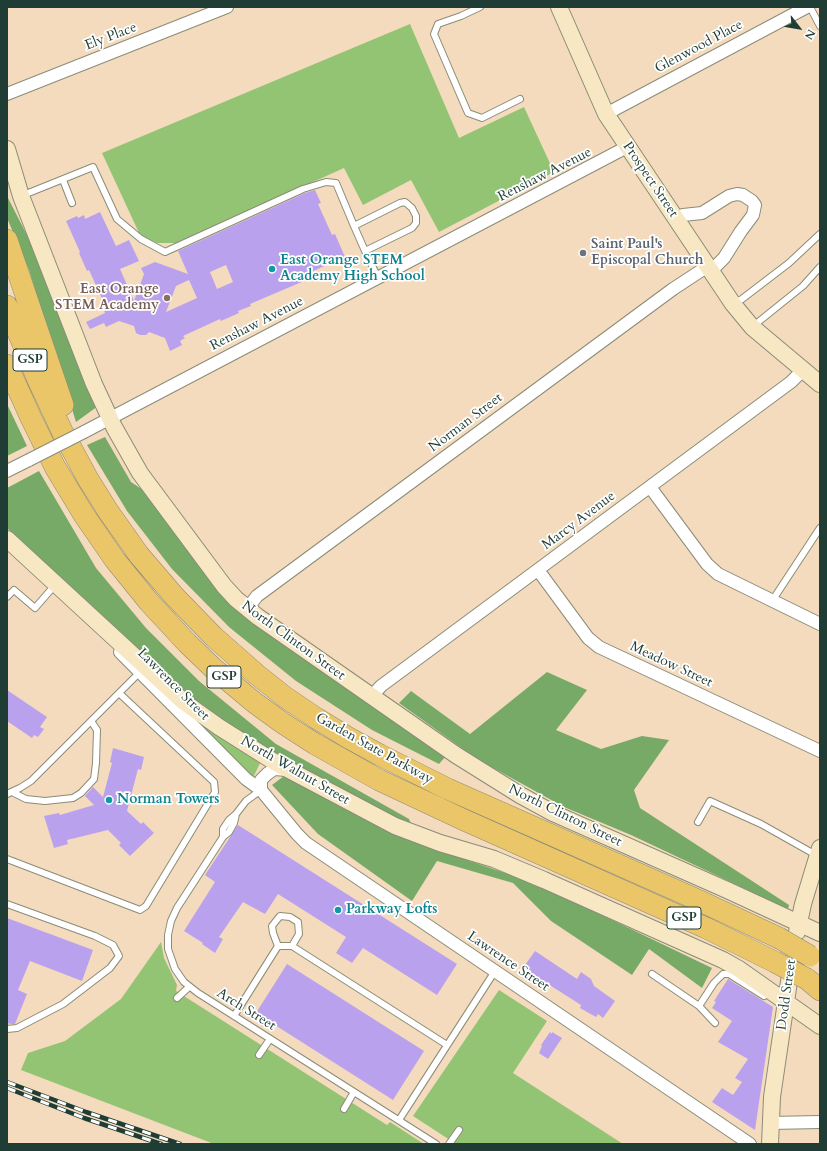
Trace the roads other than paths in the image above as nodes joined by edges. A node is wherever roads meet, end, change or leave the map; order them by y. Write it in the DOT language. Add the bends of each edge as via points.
graph roads {
  1 [pos="226,7"];
  2 [pos="480,7"];
  3 [pos="559,7"];
  4 [pos="807,7"];
  5 [pos="810,7"];
  6 [pos="820,26"];
  7 [pos="7,94"];
  8 [pos="520,99"];
  9 [pos="606,114"];
  10 [pos="628,147"];
  11 [pos="7,149"];
  12 [pos="7,169"];
  13 [pos="63,180"];
  14 [pos="21,196"];
  15 [pos="72,203"];
  16 [pos="676,219"];
  17 [pos="354,226"];
  18 [pos="820,234"];
  19 [pos="7,240"];
  20 [pos="365,251"];
  21 [pos="709,268"];
  22 [pos="820,268"];
  23 [pos="378,278"];
  24 [pos="733,304"];
  25 [pos="7,306"];
  26 [pos="752,327"];
  27 [pos="7,365"];
  28 [pos="804,370"];
  29 [pos="820,384"];
  30 [pos="109,418"];
  31 [pos="7,471"];
  32 [pos="88,479"];
  33 [pos="650,487"];
  34 [pos="820,528"];
  35 [pos="7,539"];
  36 [pos="538,570"];
  37 [pos="56,584"];
  38 [pos="7,597"];
  39 [pos="69,597"];
  40 [pos="772,601"];
  41 [pos="247,609"];
  42 [pos="820,624"];
  43 [pos="139,673"];
  44 [pos="119,693"];
  45 [pos="372,696"];
  46 [pos="91,721"];
  47 [pos="820,751"];
  48 [pos="289,770"];
  49 [pos="261,790"];
  50 [pos="9,793"];
  51 [pos="698,822"];
  52 [pos="819,852"];
  53 [pos="7,859"];
  54 [pos="7,904"];
  55 [pos="798,923"];
  56 [pos="820,933"];
  57 [pos="278,946"];
  58 [pos="292,946"];
  59 [pos="815,959"];
  60 [pos="495,971"];
  61 [pos="652,974"];
  62 [pos="816,985"];
  63 [pos="189,987"];
  64 [pos="773,993"];
  65 [pos="177,998"];
  66 [pos="786,1002"];
  67 [pos="698,1006"];
  68 [pos="234,1016"];
  69 [pos="715,1023"];
  70 [pos="820,1026"];
  71 [pos="7,1029"];
  72 [pos="270,1039"];
  73 [pos="448,1045"];
  74 [pos="259,1055"];
  75 [pos="354,1092"];
  76 [pos="344,1109"];
  77 [pos="399,1120"];
  78 [pos="820,1122"];
  79 [pos="770,1123"];
  80 [pos="459,1130"];
  81 [pos="436,1144"];
  82 [pos="449,1144"];
  83 [pos="750,1144"];
  84 [pos="770,1144"];
  1 -- 7 [label="street, Ely Place"];
  2 -- 8 [label="lane" via="438,24 434,34 440,49 468,113 482,118"];
  3 -- 9 [label="main road, Prospect Street"];
  4 -- 9 [label="street, Glenwood Place"];
  5 -- 6 [label="lane"];
  9 -- 10 [label="main road, Prospect Street"];
  10 -- 16 [label="main road, Prospect Street"];
  10 -- 23 [label="street, Renshaw Avenue"];
  11 -- 14 [label="main road, North Clinton Street"];
  12 -- 14 [label="main road"];
  13 -- 14 [label="lane"];
  13 -- 15 [label="lane"];
  13 -- 17 [label="lane" via="93,167 118,219 141,239 165,252 303,189 326,182 336,183"];
  14 -- 30 [label="main road, North Clinton Street"];
  16 -- 21 [label="main road, Prospect Street"];
  16 -- 21 [label="street, Norman Street" via="683,215 702,213 729,196 737,194 743,195 755,205 753,215 724,258"];
  17 -- 20 [label="lane"];
  17 -- 20 [label="lane" via="405,202 416,216 416,223 412,228"];
  18 -- 24 [label="lane" via="789,263"];
  19 -- 32 [label="highway"];
  20 -- 23 [label="lane"];
  21 -- 24 [label="main road, Prospect Street"];
  21 -- 41 [label="street, Norman Street" via="673,289 257,596"];
  22 -- 26 [label="lane" via="803,286"];
  23 -- 30 [label="street, Renshaw Avenue"];
  24 -- 26 [label="main road, Prospect Street"];
  25 -- 32 [label="highway, Garden State Parkway / GSP" via="62,431"];
  26 -- 28 [label="main road, Prospect Street"];
  27 -- 62 [label="highway, Garden State Parkway / GSP, bridge" via="52,461 115,560 187,643 269,714 346,762 412,796 724,936"];
  28 -- 29 [label="main road, Prospect Street"];
  28 -- 33 [label="street, Marcy Avenue"];
  30 -- 31 [label="street, Renshaw Avenue, bridge"];
  30 -- 41 [label="main road, North Clinton Street" via="140,473 224,586"];
  32 -- 59 [label="highway, Garden State Parkway / GSP, bridge" via="117,525 163,584 210,632 270,686 321,721 380,755 453,791 698,900 779,938"];
  33 -- 36 [label="street, Marcy Avenue"];
  33 -- 40 [label="street" via="712,569"];
  34 -- 40 [label="lane"];
  35 -- 37 [label="main road, North Walnut Street"];
  36 -- 45 [label="street, Marcy Avenue" via="381,686"];
  36 -- 47 [label="street, Meadow Street" via="588,638 599,647"];
  37 -- 38 [label="lane" via="35,608 14,590"];
  37 -- 39 [label="main road, North Walnut Street"];
  39 -- 43 [label="street, Lawrence Street"];
  39 -- 48 [label="main road, North Walnut Street" via="196,711"];
  40 -- 42 [label="street"];
  41 -- 45 [label="main road, North Clinton Street"];
  43 -- 44 [label="lane"];
  43 -- 49 [label="street, Lawrence Street" via="246,779"];
  44 -- 46 [label="lane"];
  44 -- 53 [label="lane" via="214,782 215,792 146,906 140,910"];
  45 -- 55 [label="main road, North Clinton Street" via="504,786 553,813"];
  46 -- 50 [label="lane" via="31,781"];
  46 -- 50 [label="lane" via="97,730 94,779 81,793 73,798 45,801 26,799"];
  48 -- 49 [label="street" via="270,771 261,780"];
  48 -- 64 [label="main road, North Walnut Street" via="396,826 544,880 731,964"];
  49 -- 60 [label="street, Lawrence Street" via="306,843"];
  49 -- 63 [label="lane, Arch Street" via="246,801 236,814 229,832 223,837 177,908 169,928 168,949 172,961"];
  51 -- 52 [label="lane" via="710,800"];
  52 -- 55 [label="main road, Dodd Street"];
  54 -- 71 [label="lane" via="95,936 113,945 119,956 110,968 63,1004 17,1028"];
  55 -- 56 [label="main road, North Clinton Street"];
  55 -- 66 [label="main road, Dodd Street"];
  57 -- 58 [label="lane"];
  57 -- 58 [label="lane" via="272,926 280,916 290,917 298,922 299,934"];
  57 -- 68 [label="lane"];
  58 -- 73 [label="lane"];
  60 -- 73 [label="lane"];
  60 -- 83 [label="street, Lawrence Street"];
  61 -- 67 [label="lane"];
  63 -- 65 [label="lane"];
  63 -- 68 [label="lane, Arch Street"];
  64 -- 66 [label="main road, North Walnut Street"];
  64 -- 67 [label="lane" via="764,996 729,974 723,974"];
  66 -- 70 [label="main road, North Walnut Street"];
  66 -- 79 [label="main road, Dodd Street"];
  67 -- 69 [label="lane"];
  68 -- 72 [label="lane, Arch Street"];
  72 -- 74 [label="lane"];
  72 -- 75 [label="lane, Arch Street"];
  73 -- 77 [label="lane"];
  75 -- 76 [label="lane"];
  75 -- 77 [label="lane, Arch Street"];
  77 -- 81 [label="lane, Arch Street"];
  78 -- 79 [label="street"];
  79 -- 84 [label="main road, Dodd Street"];
  80 -- 82 [label="lane"];
}
